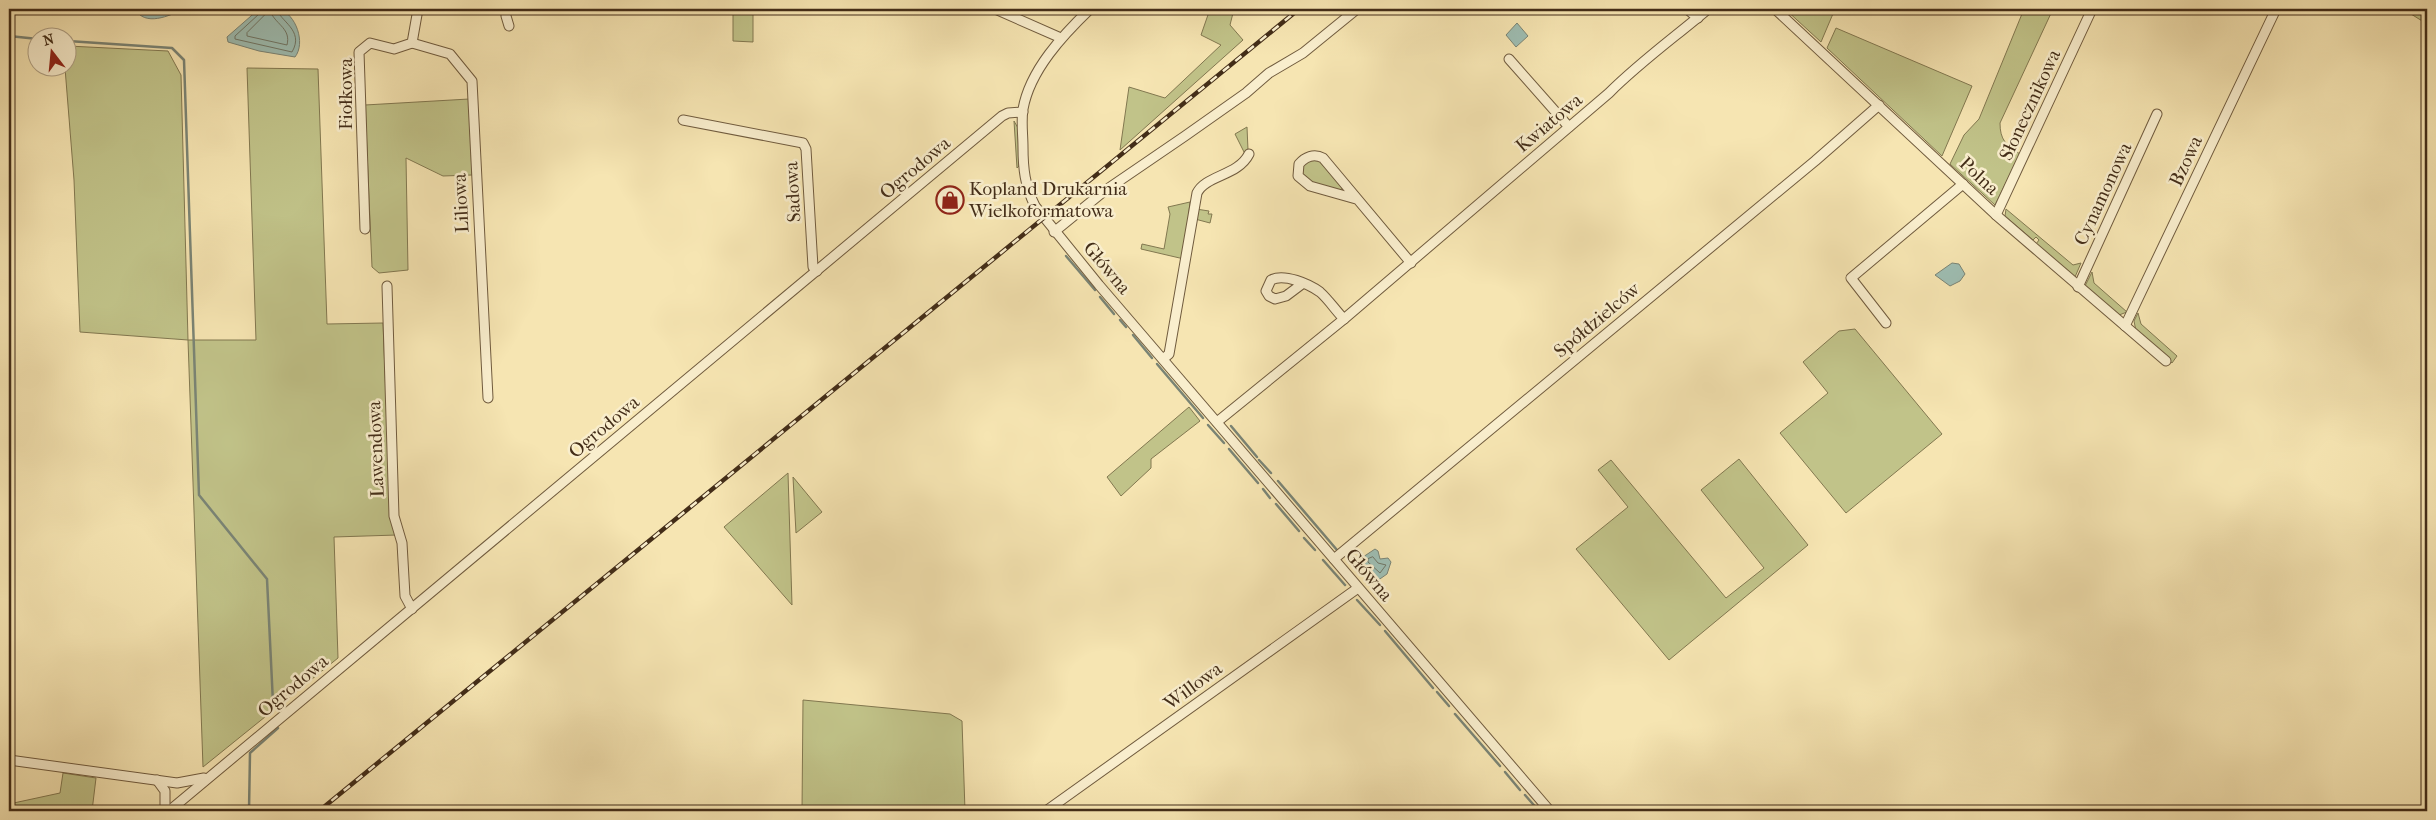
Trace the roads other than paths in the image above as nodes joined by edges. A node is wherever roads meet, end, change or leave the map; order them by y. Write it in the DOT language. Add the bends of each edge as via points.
graph roads {
  1 [pos="418,9"];
  2 [pos="506,9"];
  3 [pos="995,9"];
  4 [pos="1090,9"];
  5 [pos="1357,9"];
  6 [pos="1687,9"];
  7 [pos="1708,9"];
  8 [pos="1775,9"];
  9 [pos="2092,9"];
  10 [pos="2276,9"];
  11 [pos="1698,18"];
  12 [pos="509,26"];
  13 [pos="1061,38"];
  14 [pos="412,44"];
  15 [pos="1509,59"];
  16 [pos="1879,105"];
  17 [pos="1023,112"];
  18 [pos="2158,114"];
  19 [pos="683,120"];
  20 [pos="1569,128"];
  21 [pos="1249,154"];
  22 [pos="1963,184"];
  23 [pos="1356,199"];
  24 [pos="1996,215"];
  25 [pos="366,229"];
  26 [pos="1054,232"];
  27 [pos="1411,262"];
  28 [pos="817,271"];
  29 [pos="1302,284"];
  30 [pos="387,286"];
  31 [pos="2078,286"];
  32 [pos="1344,319"];
  33 [pos="1886,323"];
  34 [pos="2125,326"];
  35 [pos="1163,359"];
  36 [pos="2166,361"];
  37 [pos="488,398"];
  38 [pos="1217,422"];
  39 [pos="1334,559"];
  40 [pos="1358,588"];
  41 [pos="412,609"];
  42 [pos="9,760"];
  43 [pos="210,776"];
  44 [pos="157,780"];
  45 [pos="165,811"];
  46 [pos="169,811"];
  47 [pos="1046,811"];
  48 [pos="1550,811"];
  1 -- 14 [label="street"];
  2 -- 12 [label="street"];
  3 -- 13 [label="street"];
  4 -- 13 [label="street, Główna"];
  5 -- 26 [label="street" via="1303,53 1269,73 1193,131 1102,192"];
  6 -- 11 [label="street"];
  7 -- 11 [label="street, Kwiatowa"];
  8 -- 16 [label="street, Polna"];
  9 -- 24 [label="street, Słonecznikowa"];
  10 -- 34 [label="street, Bzowa"];
  11 -- 20 [label="street, Kwiatowa" via="1645,59"];
  13 -- 17 [label="street, Główna" via="1027,94"];
  14 -- 25 [label="street, Fiołkowa" via="394,49 370,43 359,52"];
  14 -- 37 [label="street, Liliowa" via="450,54 472,81"];
  15 -- 20 [label="street"];
  16 -- 22 [label="street, Polna"];
  16 -- 39 [label="street, Spółdzielców"];
  17 -- 26 [label="street, Główna" via="1025,182 1035,206"];
  17 -- 28 [label="street, Ogrodowa" via="1002,116"];
  18 -- 31 [label="street, Cynamonowa"];
  19 -- 28 [label="street, Sadowa" via="802,143 806,149 813,267"];
  20 -- 27 [label="street, Kwiatowa"];
  21 -- 35 [label="street" via="1240,166 1203,185 1197,193 1169,354"];
  22 -- 24 [label="street, Polna"];
  22 -- 33 [label="street" via="1851,278"];
  23 -- 23 [label="street" via="1323,158 1307,157 1299,164 1298,176 1304,184"];
  23 -- 27 [label="street"];
  24 -- 31 [label="street, Polna"];
  26 -- 35 [label="street, Główna"];
  27 -- 32 [label="street, Kwiatowa"];
  28 -- 41 [label="street, Ogrodowa"];
  29 -- 32 [label="street" via="1321,293"];
  30 -- 41 [label="street, Lawendowa" via="394,516 402,543 405,596"];
  31 -- 34 [label="street, Polna"];
  32 -- 38 [label="street, Kwiatowa"];
  34 -- 36 [label="street, Polna"];
  35 -- 38 [label="street, Główna"];
  38 -- 39 [label="street, Główna"];
  39 -- 40 [label="street, Główna"];
  40 -- 47 [label="street, Willowa"];
  40 -- 48 [label="street, Główna"];
  41 -- 43 [label="street, Ogrodowa"];
  42 -- 44 [label="street, Ogrodowa"];
  43 -- 44 [label="street, Ogrodowa" via="177,783"];
  43 -- 46 [label="street, Ogrodowa"];
  44 -- 45 [label="street" via="165,791"];
}
